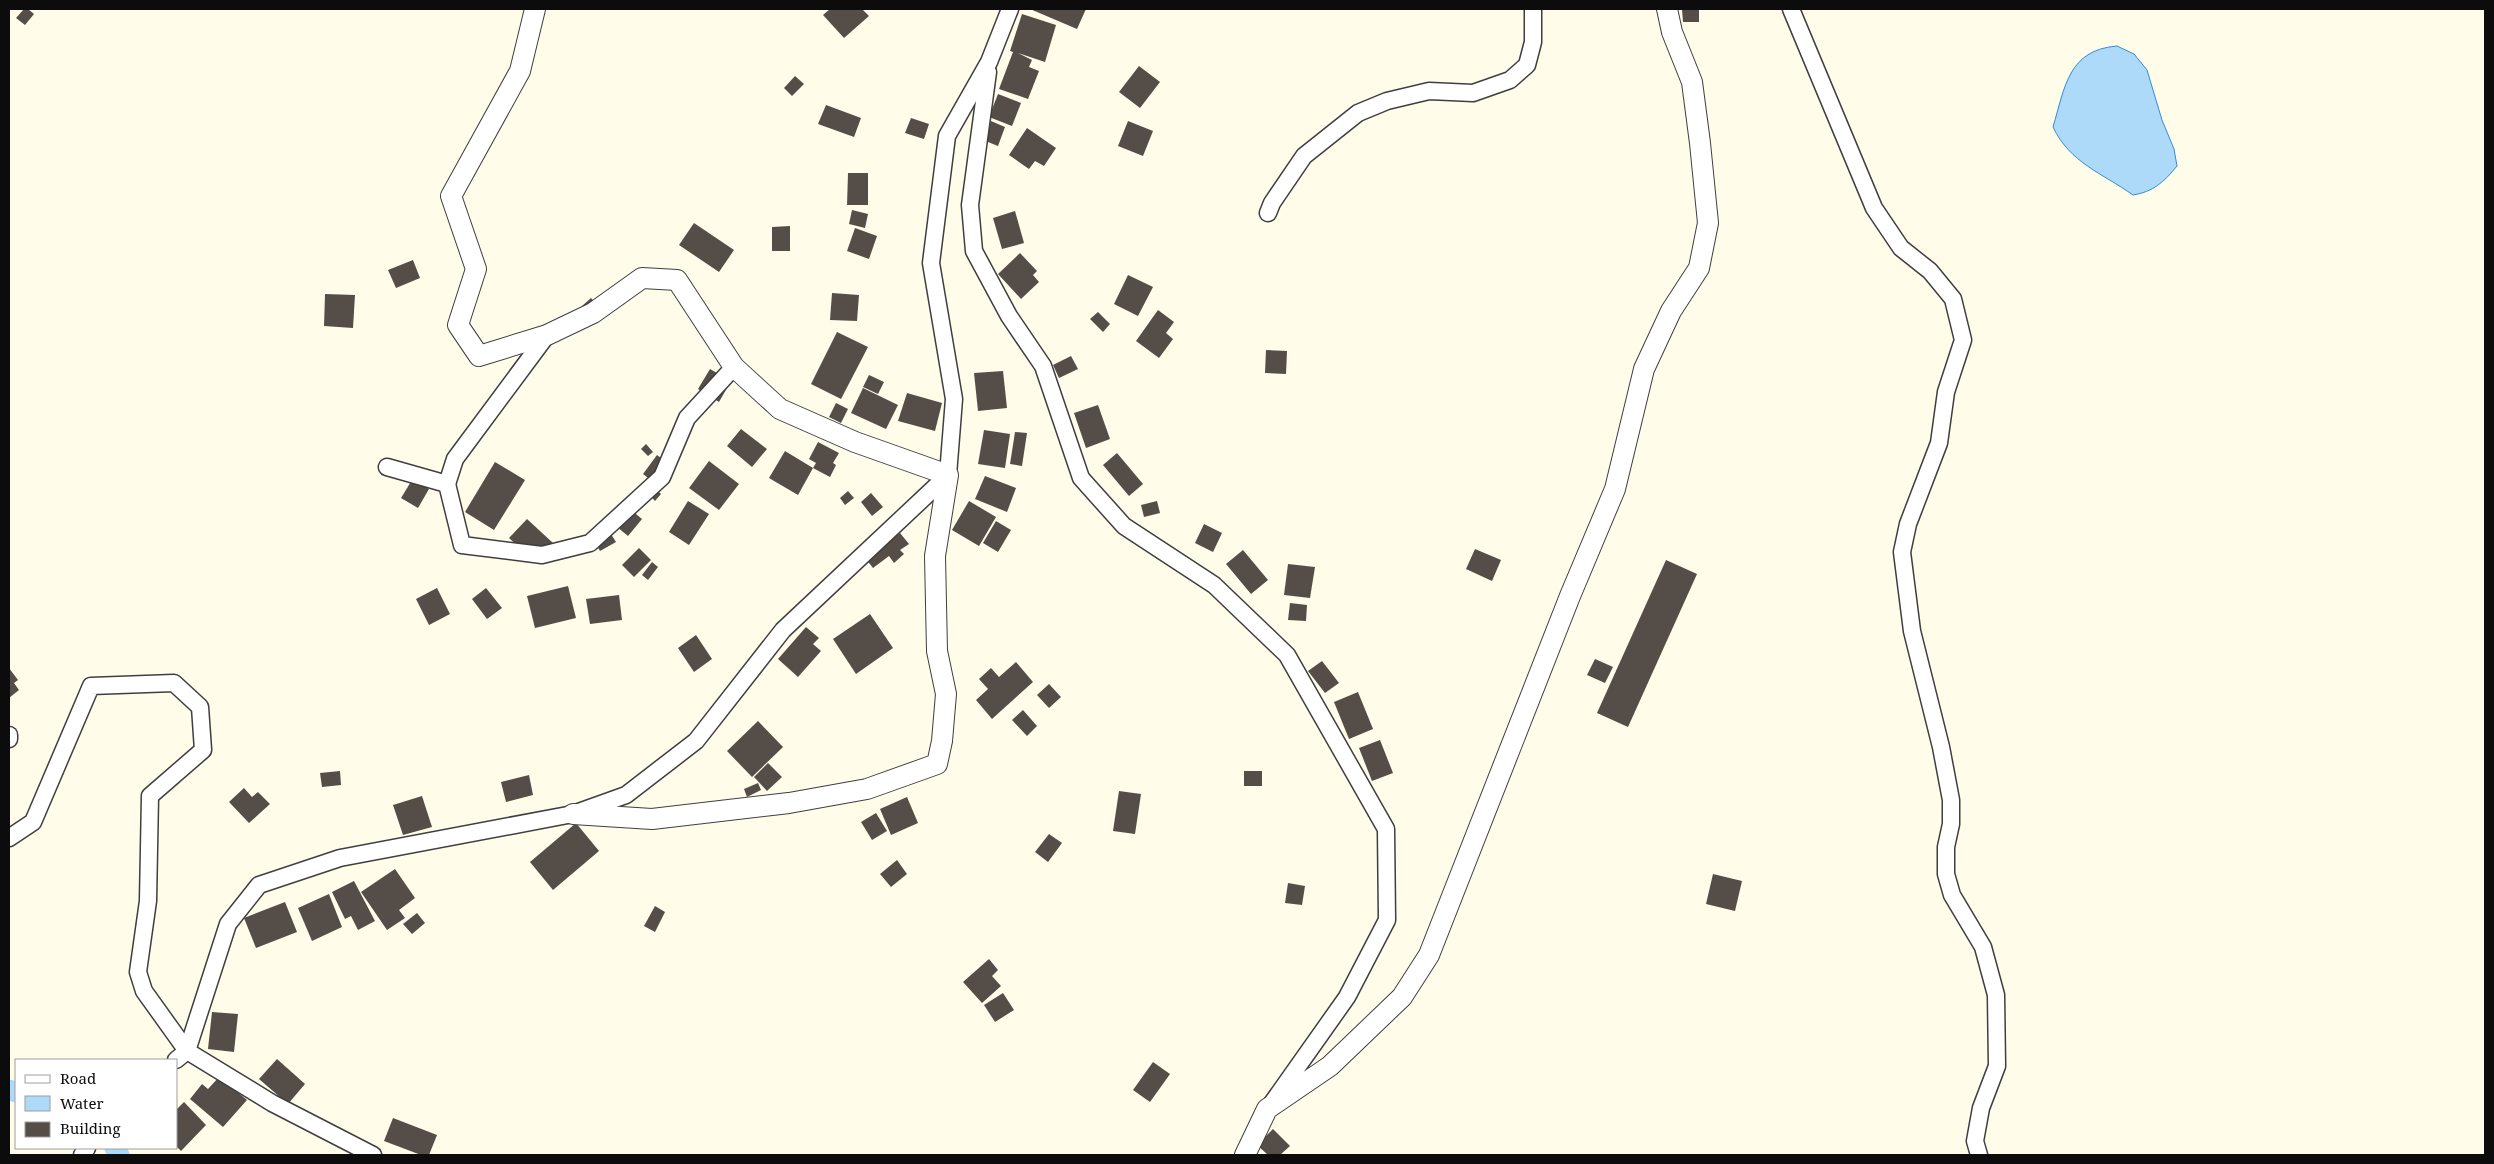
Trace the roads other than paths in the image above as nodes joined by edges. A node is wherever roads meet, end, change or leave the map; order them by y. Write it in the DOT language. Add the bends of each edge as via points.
graph roads {
  1 [pos="535,9"];
  2 [pos="1010,9"];
  3 [pos="1533,9"];
  4 [pos="1667,9"];
  5 [pos="1791,9"];
  6 [pos="989,62"];
  7 [pos="1268,213"];
  8 [pos="547,335"];
  9 [pos="734,367"];
  10 [pos="387,467"];
  11 [pos="948,475"];
  12 [pos="447,484"];
  13 [pos="9,734"];
  14 [pos="9,739"];
  15 [pos="573,814"];
  16 [pos="9,838"];
  17 [pos="182,1056"];
  18 [pos="1267,1109"];
  19 [pos="373,1155"];
  20 [pos="1245,1155"];
  21 [pos="1979,1155"];
  1 -- 8 [label="street" via="520,71 451,196 476,269 458,325 480,356"];
  2 -- 6 [label="street"];
  3 -- 7 [label="street" via="1533,42 1527,65 1510,80 1472,93 1429,91 1387,101 1358,113 1304,156"];
  4 -- 18 [label="street" via="1672,32 1692,82 1700,144 1708,223 1699,268 1672,311 1644,369 1615,489 1429,954 1402,998 1330,1066"];
  5 -- 21 [label="street" via="1874,208 1901,248 1949,293 1962,340 1946,392 1939,443 1908,524 1902,552 1912,631 1951,800 1946,874 1952,895 1983,947 1996,995 1998,1066 1981,1108 1975,1141"];
  6 -- 11 [label="street" via="947,136 930,263 954,399"];
  6 -- 18 [label="street" via="970,205 974,251 1009,316 1043,366 1081,478 1124,526 1214,585 1287,655 1386,829 1387,920 1347,997"];
  8 -- 9 [label="street" via="593,313 642,278 677,280"];
  8 -- 12 [label="street" via="455,459"];
  9 -- 11 [label="street" via="780,409 856,442"];
  9 -- 12 [label="street" via="687,418 662,477 590,543 542,556 462,545"];
  10 -- 12 [label="street"];
  11 -- 15 [label="street" via="783,630 696,741 626,795"];
  11 -- 15 [label="street" via="935,556 937,650 946,694 937,764 867,789 789,803 652,819"];
  13 -- 14 [label="street"];
  15 -- 17 [label="street" via="340,858 259,885 228,924"];
  16 -- 17 [label="street" via="33,822 92,686 174,683 200,707 203,750 150,796 148,901 138,972 144,991"];
  17 -- 19 [label="street"];
  18 -- 20 [label="street"];
}
